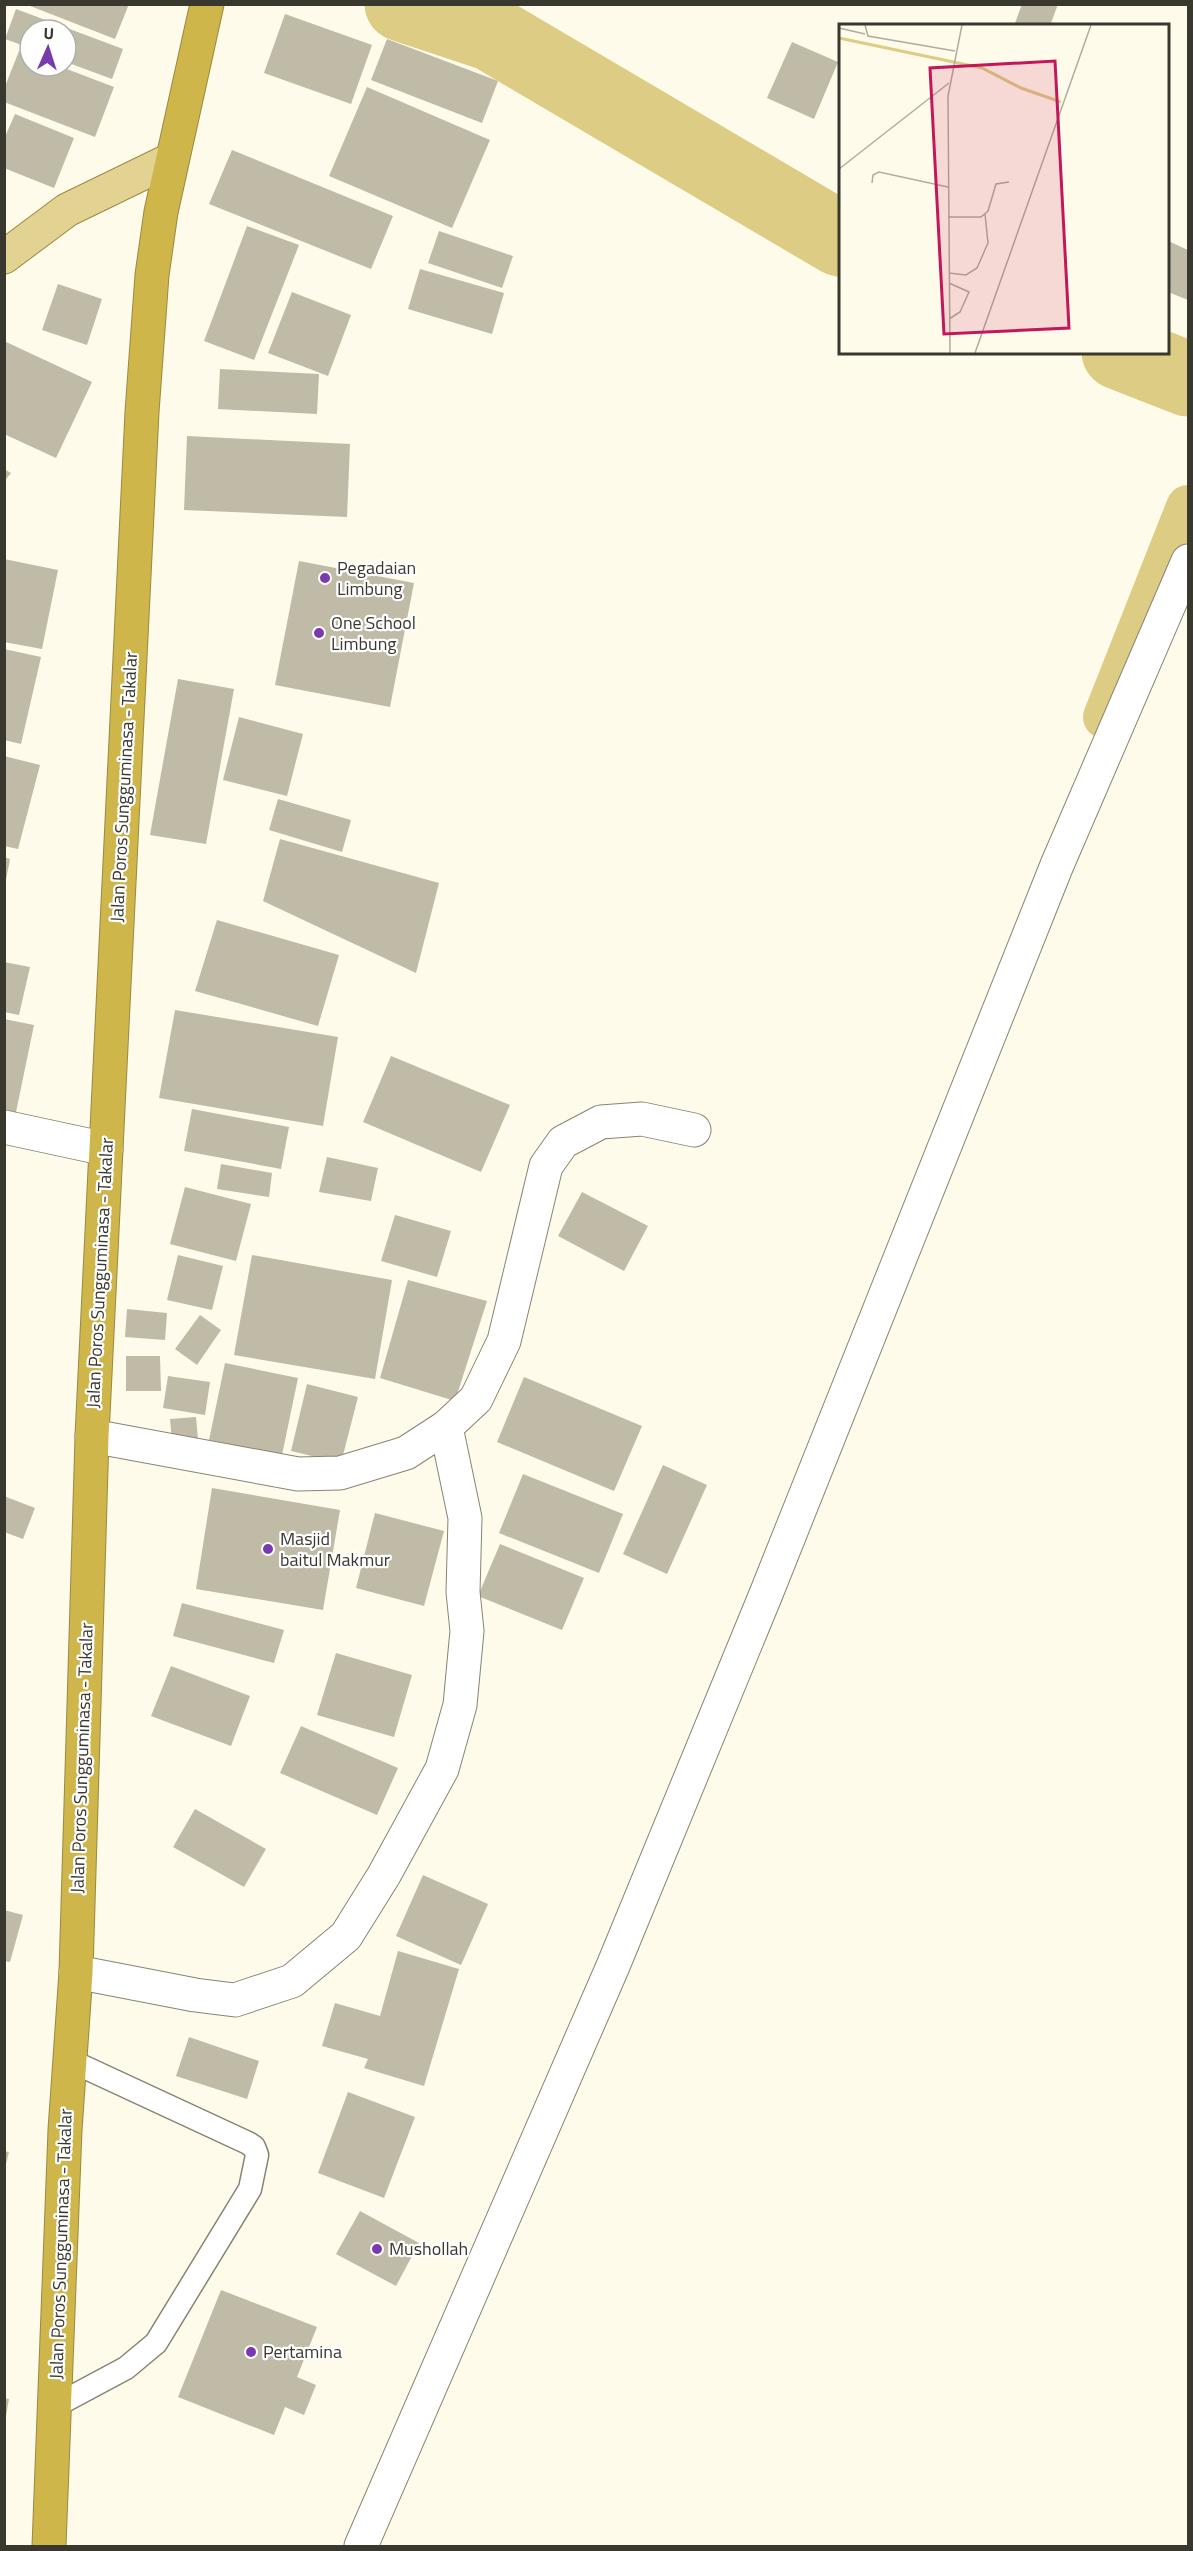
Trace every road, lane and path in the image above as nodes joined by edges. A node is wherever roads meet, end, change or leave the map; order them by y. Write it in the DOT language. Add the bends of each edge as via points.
graph roads {
  1 [pos="207,4"];
  2 [pos="172,159"];
  3 [pos="4,257"];
  4 [pos="1188,561"];
  5 [pos="4,1126"];
  6 [pos="694,1130"];
  7 [pos="106,1149"];
  8 [pos="446,1427"];
  9 [pos="92,1436"];
  10 [pos="75,1972"];
  11 [pos="69,2060"];
  12 [pos="55,2406"];
  13 [pos="49,2547"];
  14 [pos="361,2547"];
  1 -- 2 [label="highway, Jalan Poros Sungguminasa - Takalar"];
  2 -- 3 [label="main road" via="67,210"];
  2 -- 7 [label="highway, Jalan Poros Sungguminasa - Takalar" via="152,275 143,400"];
  4 -- 14 [label="street" via="1057,865 613,1966"];
  5 -- 7 [label="street"];
  6 -- 8 [label="street" via="642,1119 601,1122 563,1142 546,1166 504,1341 476,1399"];
  7 -- 9 [label="highway, Jalan Poros Sungguminasa - Takalar"];
  8 -- 9 [label="street" via="406,1453 340,1473 298,1474"];
  8 -- 10 [label="street" via="465,1518 467,1631 460,1705 442,1768 346,1936 292,1981 235,2000"];
  9 -- 10 [label="highway, Jalan Poros Sungguminasa - Takalar"];
  10 -- 11 [label="highway, Jalan Poros Sungguminasa - Takalar"];
  11 -- 12 [label="highway, Jalan Poros Sungguminasa - Takalar"];
  11 -- 12 [label="lane" via="248,2143 257,2155 250,2188 156,2343 126,2368"];
  12 -- 13 [label="highway, Jalan Poros Sungguminasa - Takalar"];
}
